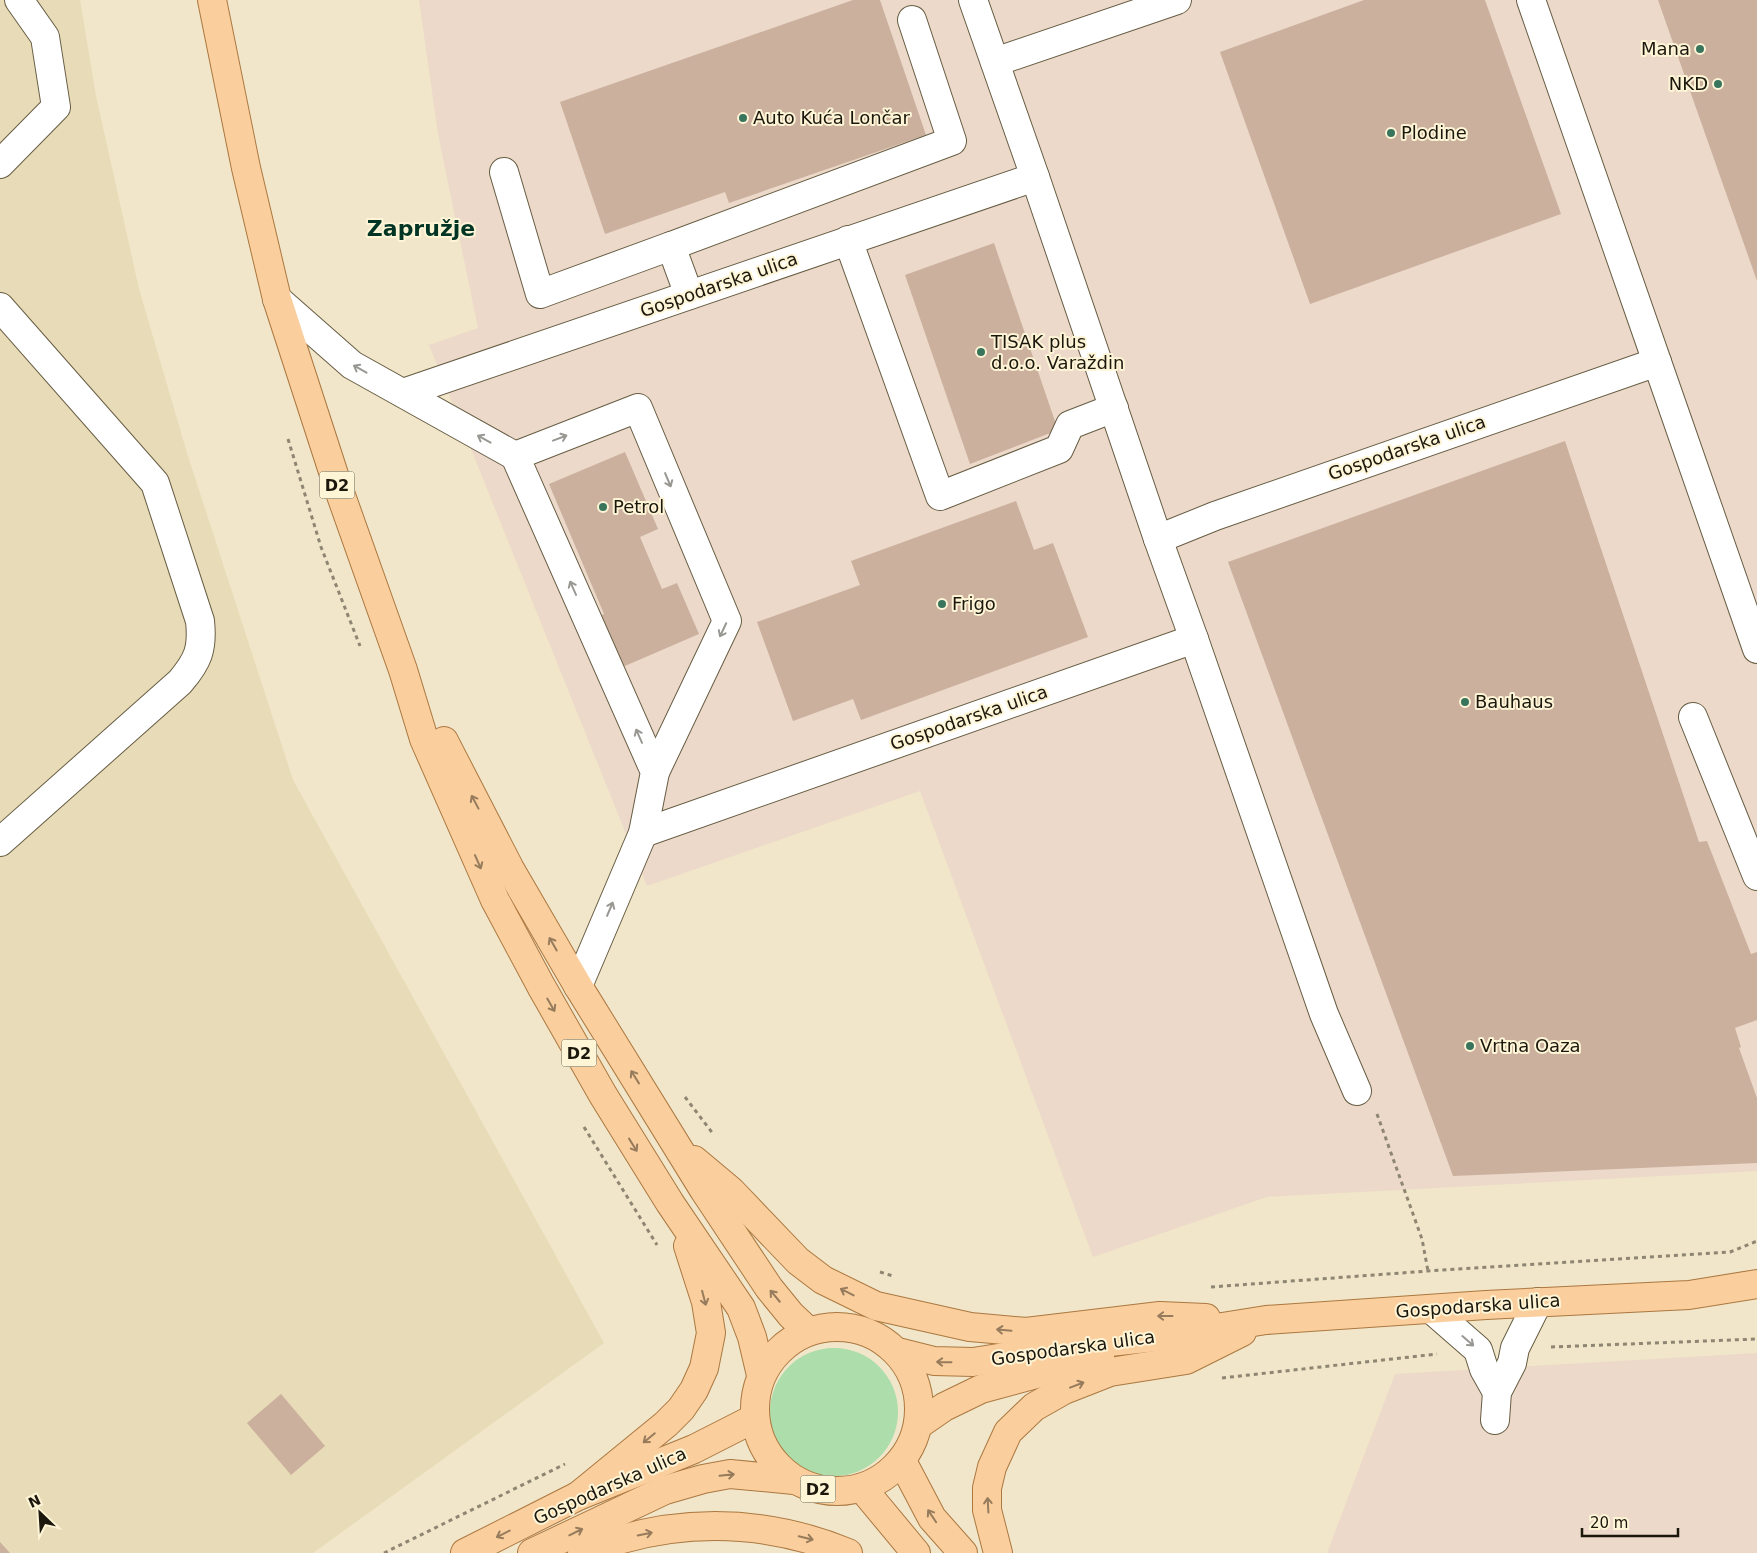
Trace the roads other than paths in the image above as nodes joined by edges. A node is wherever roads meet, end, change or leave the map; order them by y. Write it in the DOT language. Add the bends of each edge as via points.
graph roads {
  1 [pos="18,0"];
  2 [pos="212,0"];
  3 [pos="973,0"];
  4 [pos="1177,0"];
  5 [pos="1530,0"];
  6 [pos="912,20"];
  7 [pos="995,62"];
  8 [pos="0,164"];
  9 [pos="504,172"];
  10 [pos="1035,177"];
  11 [pos="848,240"];
  12 [pos="671,246"];
  13 [pos="689,296"];
  14 [pos="277,299"];
  15 [pos="0,307"];
  16 [pos="1658,362"];
  17 [pos="402,393"];
  18 [pos="1114,408"];
  19 [pos="515,456"];
  20 [pos="1158,539"];
  21 [pos="1194,640"];
  22 [pos="1757,649"];
  23 [pos="403,670"];
  24 [pos="1693,716"];
  25 [pos="655,772"];
  26 [pos="643,833"];
  27 [pos="0,842"];
  28 [pos="1757,876"];
  29 [pos="578,986"];
  30 [pos="1357,1091"];
  31 [pos="679,1148"];
  32 [pos="670,1203"];
  33 [pos="1757,1267"];
  34 [pos="1757,1284"];
  35 [pos="1689,1295"];
  36 [pos="1757,1301"];
  37 [pos="1538,1302"];
  38 [pos="1431,1309"];
  39 [pos="1266,1320"];
  40 [pos="808,1331"];
  41 [pos="1166,1336"];
  42 [pos="898,1352"];
  43 [pos="761,1375"];
  44 [pos="1497,1392"];
  45 [pos="754,1418"];
  46 [pos="1495,1420"];
  47 [pos="918,1425"];
  48 [pos="902,1461"];
  49 [pos="794,1480"];
  50 [pos="862,1488"];
  51 [pos="578,1496"];
  52 [pos="465,1553"];
  53 [pos="532,1553"];
  54 [pos="582,1553"];
  55 [pos="848,1553"];
  56 [pos="916,1553"];
  57 [pos="963,1553"];
  58 [pos="998,1553"];
  1 -- 8 [label="street" via="45,37 56,107"];
  2 -- 14 [label="main road, D2" via="244,159"];
  3 -- 7 [label="street"];
  4 -- 7 [label="street"];
  5 -- 16 [label="street"];
  6 -- 12 [label="street" via="952,141"];
  7 -- 10 [label="street"];
  9 -- 12 [label="street" via="540,294"];
  10 -- 11 [label="street, Gospodarska ulica"];
  10 -- 18 [label="street"];
  11 -- 13 [label="street, Gospodarska ulica"];
  11 -- 18 [label="street" via="940,496 1059,449 1070,425"];
  12 -- 13 [label="street"];
  13 -- 17 [label="street, Gospodarska ulica"];
  17 -- 14 [label="street, one-way" via="352,365"];
  14 -- 23 [label="main road, D2" via="338,487"];
  15 -- 27 [label="street" via="155,482 200,621 202,644 198,657 180,682"];
  16 -- 20 [label="street, Gospodarska ulica" via="1224,512"];
  16 -- 22 [label="street"];
  19 -- 17 [label="street, one-way"];
  18 -- 20 [label="street"];
  25 -- 19 [label="street, one-way"];
  19 -- 25 [label="street, one-way" via="638,408 727,621"];
  20 -- 21 [label="street"];
  21 -- 26 [label="street, Gospodarska ulica"];
  21 -- 30 [label="street" via="1324,1014"];
  29 -- 23 [label="main road, D2, one-way" via="510,870 440,733"];
  23 -- 32 [label="main road, D2, one-way" via="424,739 495,900 602,1095"];
  24 -- 28 [label="street"];
  25 -- 26 [label="street"];
  29 -- 26 [label="street, one-way"];
  31 -- 29 [label="main road, D2, one-way"];
  39 -- 31 [label="main road, one-way" via="1160,1316 1026,1332 970,1327 876,1306 823,1280 798,1261 731,1191"];
  40 -- 31 [label="main road, D2, one-way" via="769,1288"];
  32 -- 43 [label="main road, D2" via="741,1308"];
  32 -- 51 [label="main road, one-way" via="706,1302 711,1333 704,1368 681,1410"];
  33 -- 35 [label="main road"];
  34 -- 35 [label="main road, Gospodarska ulica"];
  35 -- 36 [label="main road, Gospodarska ulica"];
  35 -- 37 [label="main road, Gospodarska ulica"];
  37 -- 38 [label="main road, Gospodarska ulica"];
  37 -- 44 [label="street"];
  38 -- 39 [label="main road, Gospodarska ulica"];
  38 -- 44 [label="street, one-way" via="1478,1350"];
  39 -- 41 [label="main road"];
  58 -- 39 [label="main road, one-way" via="987,1510 987,1488 1008,1432 1034,1407 1064,1390 1110,1372 1186,1360"];
  40 -- 42 [label="main road, D2" via="832,1326 856,1328 878,1337"];
  40 -- 43 [label="main road, D2" via="789,1342"];
  41 -- 42 [label="main road, Gospodarska ulica, one-way" via="973,1362 934,1362"];
  41 -- 47 [label="main road, Gospodarska ulica" via="1078,1364 982,1389 944,1407"];
  42 -- 47 [label="main road, D2" via="912,1373 920,1399"];
  43 -- 45 [label="main road, D2" via="755,1396"];
  44 -- 46 [label="street"];
  45 -- 49 [label="main road, D2" via="761,1442 775,1463"];
  45 -- 51 [label="main road, Gospodarska ulica" via="694,1449"];
  47 -- 48 [label="main road, D2"];
  48 -- 50 [label="main road, D2" via="884,1477"];
  57 -- 48 [label="main road, one-way" via="932,1518"];
  49 -- 50 [label="main road, D2" via="816,1489 839,1492"];
  53 -- 49 [label="main road, Gospodarska ulica, one-way" via="665,1490 730,1474"];
  50 -- 56 [label="main road"];
  51 -- 52 [label="main road, Gospodarska ulica, one-way"];
  54 -- 55 [label="main road, one-way" via="622,1538 709,1525 787,1533"];
}
